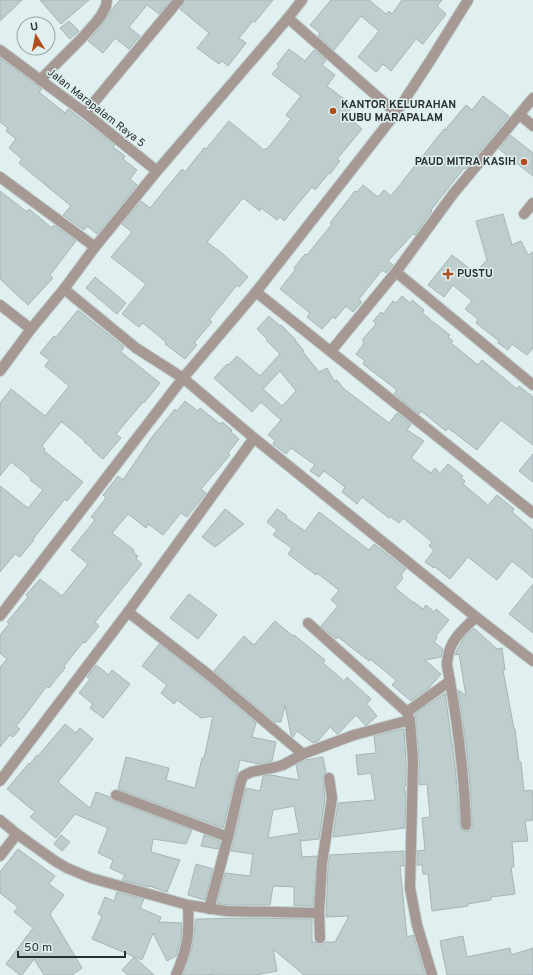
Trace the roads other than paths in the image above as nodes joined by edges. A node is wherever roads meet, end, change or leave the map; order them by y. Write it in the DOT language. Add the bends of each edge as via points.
graph roads {
  1 [pos="106,0"];
  2 [pos="179,0"];
  3 [pos="302,0"];
  4 [pos="468,0"];
  5 [pos="288,18"];
  6 [pos="0,50"];
  7 [pos="40,80"];
  8 [pos="533,98"];
  9 [pos="396,113"];
  10 [pos="85,114"];
  11 [pos="520,115"];
  12 [pos="533,126"];
  13 [pos="157,171"];
  14 [pos="0,177"];
  15 [pos="533,203"];
  16 [pos="524,214"];
  17 [pos="94,247"];
  18 [pos="396,272"];
  19 [pos="64,289"];
  20 [pos="256,292"];
  21 [pos="0,305"];
  22 [pos="31,329"];
  23 [pos="331,351"];
  24 [pos="0,371"];
  25 [pos="183,378"];
  26 [pos="533,385"];
  27 [pos="254,438"];
  28 [pos="533,513"];
  29 [pos="128,612"];
  30 [pos="0,616"];
  31 [pos="476,617"];
  32 [pos="308,623"];
  33 [pos="533,661"];
  34 [pos="450,681"];
  35 [pos="408,716"];
  36 [pos="304,754"];
  37 [pos="329,778"];
  38 [pos="0,781"];
  39 [pos="116,794"];
  40 [pos="0,820"];
  41 [pos="466,825"];
  42 [pos="17,834"];
  43 [pos="228,837"];
  44 [pos="0,856"];
  45 [pos="188,905"];
  46 [pos="209,909"];
  47 [pos="319,913"];
  48 [pos="320,938"];
  49 [pos="176,975"];
  50 [pos="432,975"];
  1 -- 7 [label="street" via="106,6 97,21"];
  2 -- 10 [label="street"];
  3 -- 5 [label="street"];
  4 -- 9 [label="street"];
  5 -- 9 [label="street"];
  5 -- 13 [label="street"];
  6 -- 7 [label="street, Jalan Marapalam Raya 5"];
  7 -- 10 [label="street, Jalan Marapalam Raya 5"];
  8 -- 11 [label="street"];
  9 -- 20 [label="street"];
  10 -- 13 [label="street, Jalan Marapalam Raya 5"];
  11 -- 12 [label="street"];
  11 -- 18 [label="street" via="453,194"];
  13 -- 17 [label="street"];
  14 -- 17 [label="street"];
  15 -- 16 [label="street"];
  17 -- 19 [label="street"];
  18 -- 23 [label="street"];
  18 -- 26 [label="street"];
  19 -- 22 [label="street"];
  19 -- 25 [label="street" via="136,348"];
  20 -- 23 [label="street"];
  20 -- 25 [label="street"];
  21 -- 22 [label="street"];
  22 -- 24 [label="street"];
  23 -- 28 [label="street"];
  25 -- 27 [label="street"];
  25 -- 30 [label="street"];
  27 -- 29 [label="street"];
  27 -- 31 [label="street"];
  29 -- 36 [label="street"];
  29 -- 38 [label="street"];
  31 -- 33 [label="street"];
  31 -- 34 [label="street" via="452,642 447,665"];
  32 -- 35 [label="street"];
  34 -- 35 [label="street"];
  34 -- 41 [label="street" via="461,754"];
  35 -- 36 [label="street"];
  35 -- 50 [label="street" via="413,761 410,888 417,925"];
  36 -- 43 [label="street" via="283,765 243,776"];
  37 -- 47 [label="street" via="332,798 322,863"];
  39 -- 43 [label="street"];
  40 -- 42 [label="street"];
  42 -- 44 [label="street"];
  42 -- 45 [label="street" via="55,861 79,874"];
  43 -- 46 [label="street"];
  45 -- 46 [label="street"];
  45 -- 49 [label="street" via="188,938"];
  46 -- 47 [label="street" via="226,912"];
  47 -- 48 [label="street"];
}
